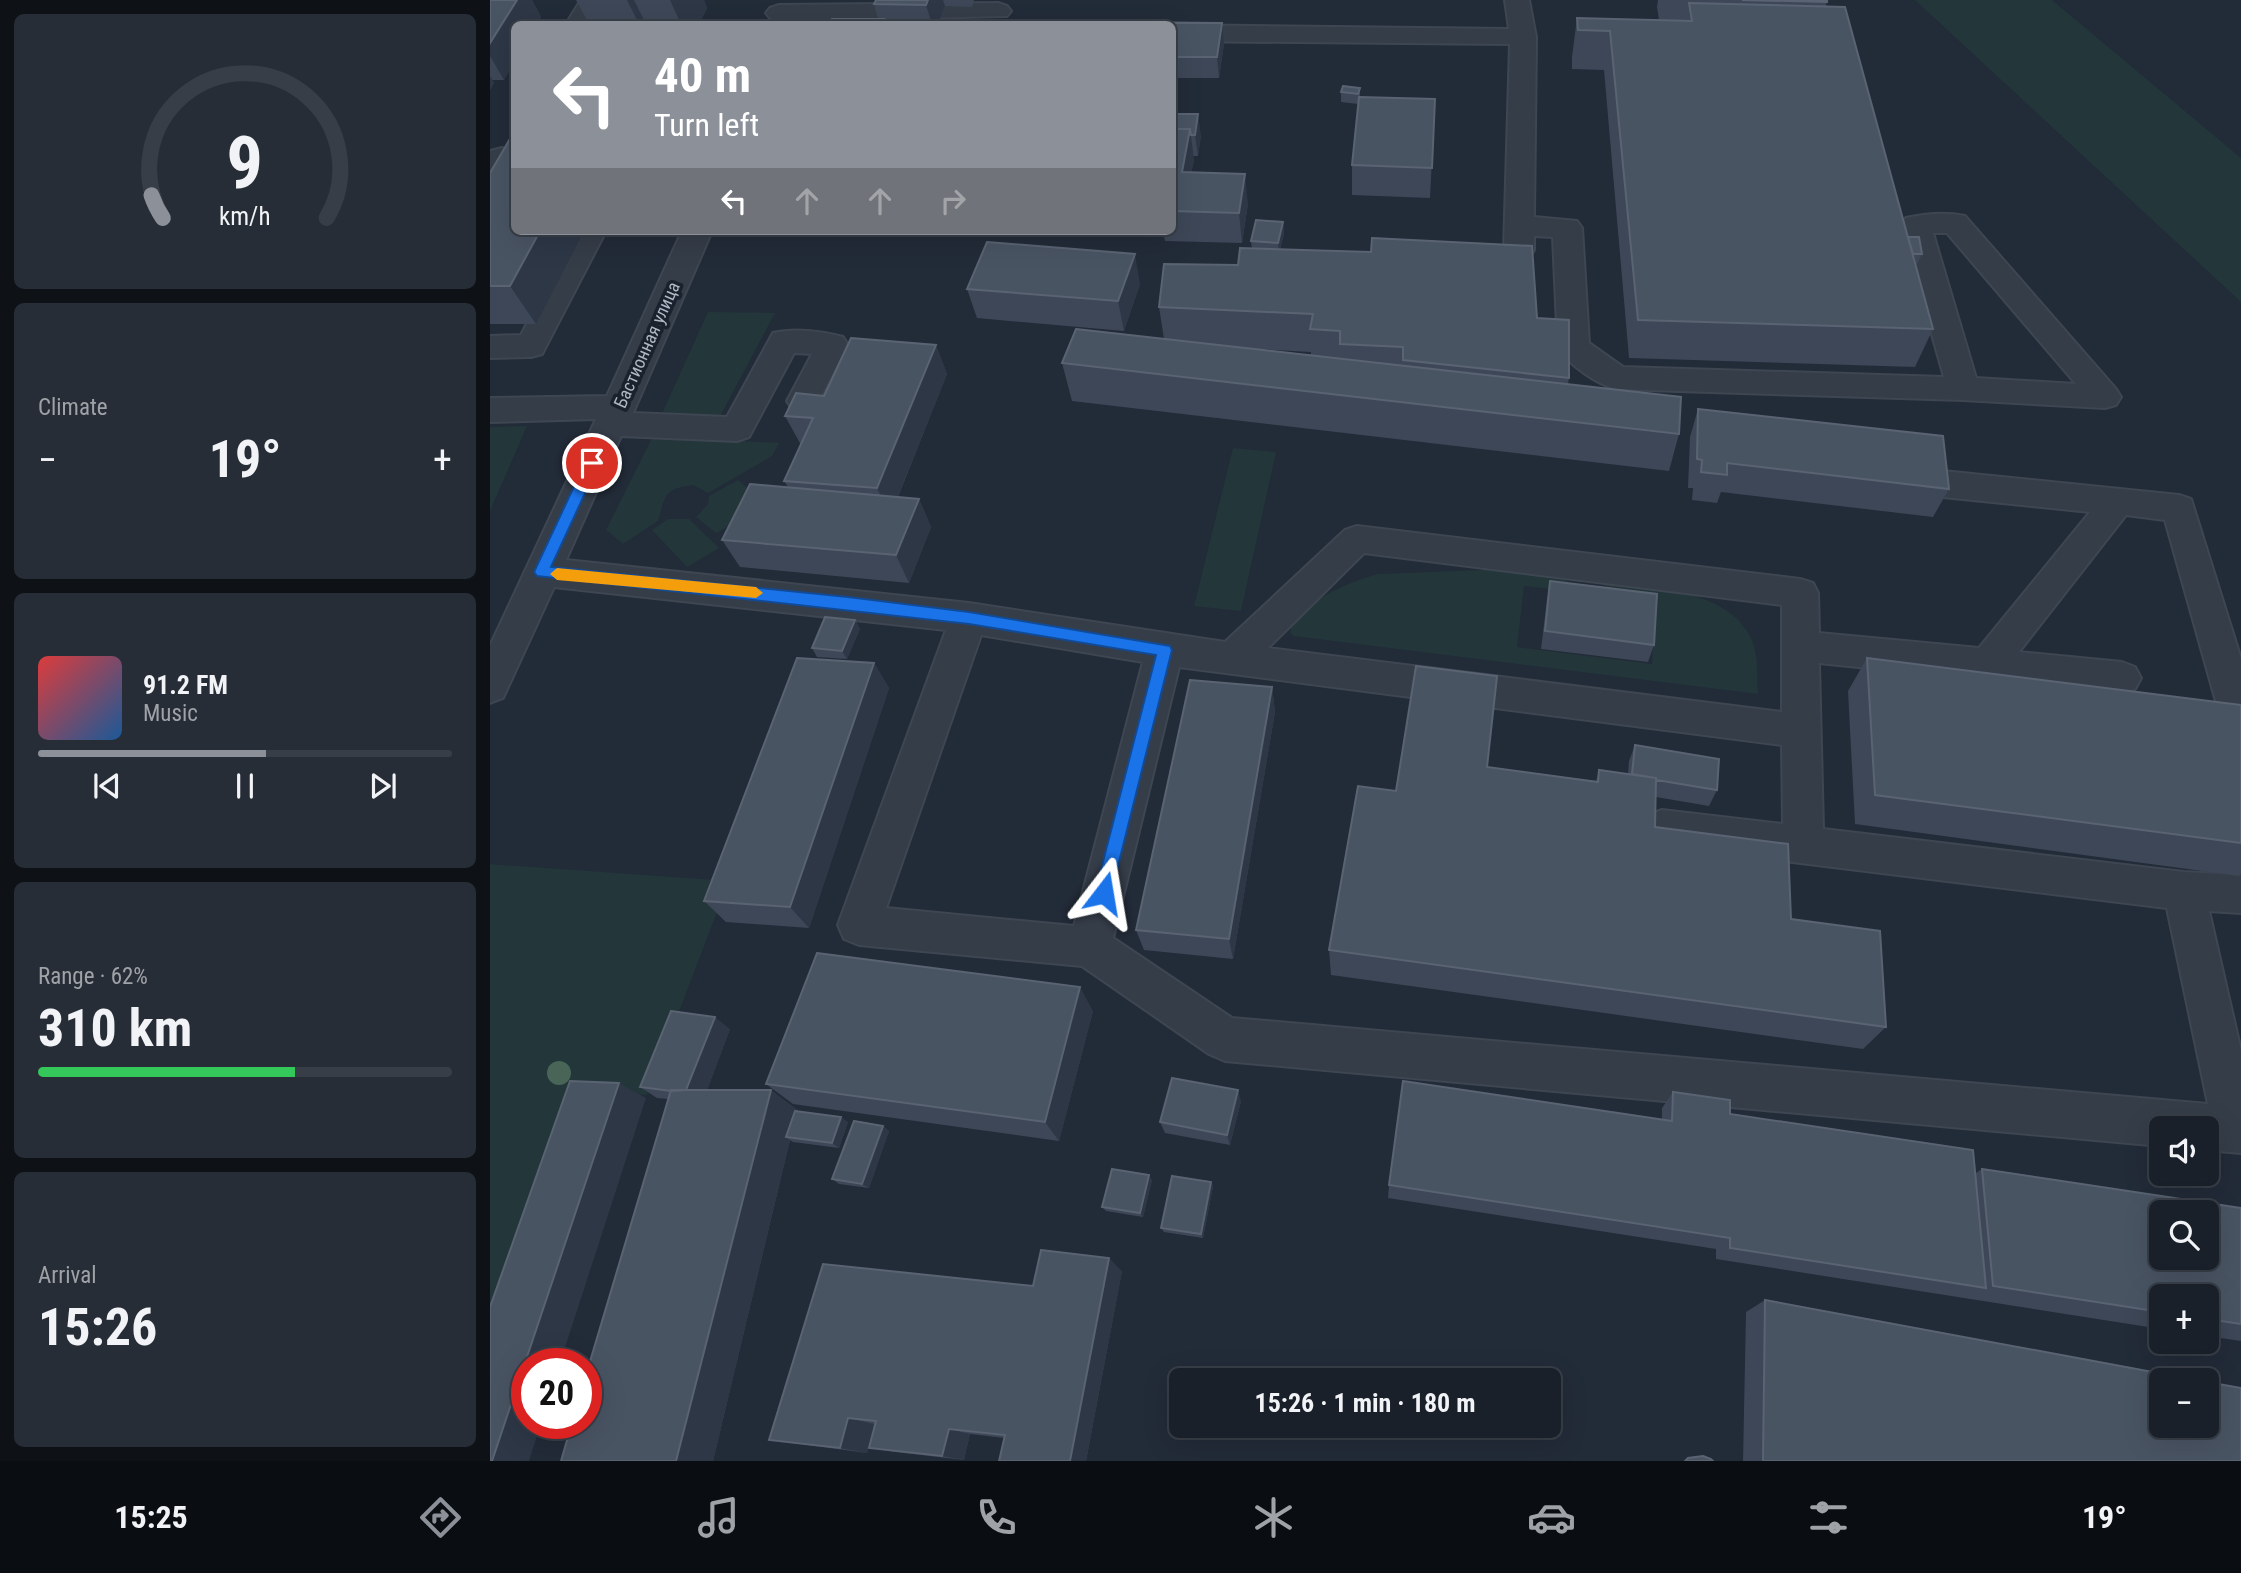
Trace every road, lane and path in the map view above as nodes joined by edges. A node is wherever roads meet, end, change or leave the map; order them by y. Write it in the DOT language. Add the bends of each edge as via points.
graph roads {
  1 [pos="593,0"];
  2 [pos="1517,0"];
  3 [pos="773,8"];
  4 [pos="998,12"];
  5 [pos="580,21"];
  6 [pos="1176,33"];
  7 [pos="1523,37"];
  8 [pos="1520,226"];
  9 [pos="589,235"];
  10 [pos="695,235"];
  11 [pos="1491,267"];
  12 [pos="490,346"];
  13 [pos="1963,389"];
  14 [pos="758,390"];
  15 [pos="490,410"];
  16 [pos="616,416"];
  17 [pos="1943,484"];
  18 [pos="2117,502"];
  19 [pos="542,572"];
  20 [pos="969,618"];
  21 [pos="1801,646"];
  22 [pos="1165,650"];
  23 [pos="1234,657"];
  24 [pos="1989,663"];
  25 [pos="2122,678"];
  26 [pos="490,687"];
  27 [pos="2241,723"];
  28 [pos="1802,731"];
  29 [pos="1662,828"];
  30 [pos="1802,845"];
  31 [pos="2184,891"];
  32 [pos="2241,894"];
  33 [pos="1090,947"];
  34 [pos="2239,1130"];
  1 -- 5 [label="street"];
  2 -- 7 [label="street"];
  3 -- 4 [label="street"];
  6 -- 7 [label="street"];
  7 -- 8 [label="street"];
  8 -- 11 [label="street" via="1518,267"];
  8 -- 13 [label="street" via="1567,228 1574,348 1616,378"];
  9 -- 12 [label="street" via="531,346"];
  10 -- 16 [label="street, Бастионная улица"];
  13 -- 13 [label="street" via="2105,397 1955,223 1916,225"];
  14 -- 14 [label="street" via="784,341 832,345 804,398"];
  14 -- 16 [label="street" via="746,430"];
  15 -- 16 [label="street"];
  16 -- 19 [label="street, Бастионная улица"];
  17 -- 18 [label="street"];
  18 -- 24 [label="street"];
  18 -- 27 [label="street" via="2179,508"];
  19 -- 20 [label="street"];
  19 -- 26 [label="street, Бастионная улица"];
  20 -- 22 [label="street"];
  20 -- 33 [label="street" via="859,925"];
  21 -- 23 [label="street" via="1800,593 1357,539"];
  21 -- 24 [label="street"];
  21 -- 28 [label="street"];
  22 -- 23 [label="street"];
  22 -- 33 [label="street"];
  23 -- 28 [label="street"];
  24 -- 25 [label="street"];
  28 -- 30 [label="street"];
  29 -- 30 [label="street"];
  30 -- 31 [label="street"];
  31 -- 32 [label="street"];
  31 -- 34 [label="street"];
  33 -- 34 [label="street" via="1225,1039"];
}
